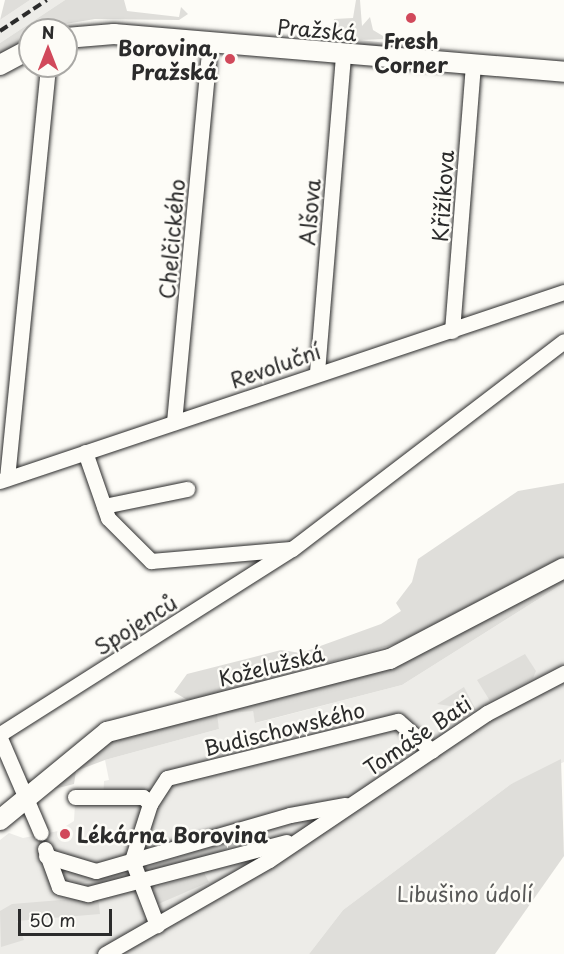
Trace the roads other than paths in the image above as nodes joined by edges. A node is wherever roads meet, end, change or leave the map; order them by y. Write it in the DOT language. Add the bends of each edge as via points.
graph roads {
  1 [pos="78,37"];
  2 [pos="18,55"];
  3 [pos="343,56"];
  4 [pos="208,61"];
  5 [pos="473,64"];
  6 [pos="0,65"];
  7 [pos="564,72"];
  8 [pos="47,78"];
  9 [pos="564,292"];
  10 [pos="453,331"];
  11 [pos="564,340"];
  12 [pos="317,372"];
  13 [pos="174,422"];
  14 [pos="85,452"];
  15 [pos="4,480"];
  16 [pos="186,489"];
  17 [pos="104,506"];
  18 [pos="292,549"];
  19 [pos="564,568"];
  20 [pos="564,673"];
  21 [pos="0,736"];
  22 [pos="432,751"];
  23 [pos="75,797"];
  24 [pos="24,801"];
  25 [pos="354,803"];
  26 [pos="150,804"];
  27 [pos="0,820"];
  28 [pos="41,833"];
  29 [pos="298,839"];
  30 [pos="132,860"];
  31 [pos="139,884"];
  32 [pos="157,925"];
  33 [pos="105,954"];
  1 -- 3 [label="main road, Pražská" via="114,34"];
  2 -- 6 [label="main road"];
  3 -- 5 [label="main road, Pražská"];
  3 -- 12 [label="street, Alšova"];
  4 -- 13 [label="street, Chelčického"];
  5 -- 7 [label="main road, Pražská"];
  5 -- 10 [label="street, Křižíkova"];
  8 -- 15 [label="street"];
  9 -- 10 [label="street, Revoluční"];
  10 -- 12 [label="street, Revoluční"];
  11 -- 18 [label="street, Spojenců"];
  12 -- 13 [label="street, Revoluční"];
  13 -- 14 [label="street, Revoluční"];
  14 -- 15 [label="street, Revoluční"];
  14 -- 17 [label="street, Spojenců"];
  16 -- 17 [label="street"];
  17 -- 18 [label="street, Spojenců" via="126,540 151,561"];
  18 -- 21 [label="street, Spojenců"];
  19 -- 24 [label="main road, Koželužská" via="390,659 107,732"];
  20 -- 22 [label="street, Tomáše Bati" via="487,713"];
  21 -- 24 [label="street"];
  22 -- 25 [label="street, Tomáše Bati"];
  22 -- 26 [label="street, Budischowského" via="398,721 167,778"];
  23 -- 26 [label="street" via="143,797"];
  24 -- 27 [label="main road, Koželužská"];
  24 -- 28 [label="street"];
  25 -- 29 [label="street, Tomáše Bati"];
  25 -- 30 [label="street" via="290,814"];
  26 -- 30 [label="street"];
  29 -- 31 [label="street, Tomáše Bati"];
  29 -- 32 [label="street, Tomáše Bati"];
  30 -- 31 [label="street"];
  30 -- 31 [label="street, Tomáše Bati" via="96,871 45,852 59,887 88,894"];
  31 -- 32 [label="street"];
  32 -- 33 [label="street, Tomáše Bati"];
}
